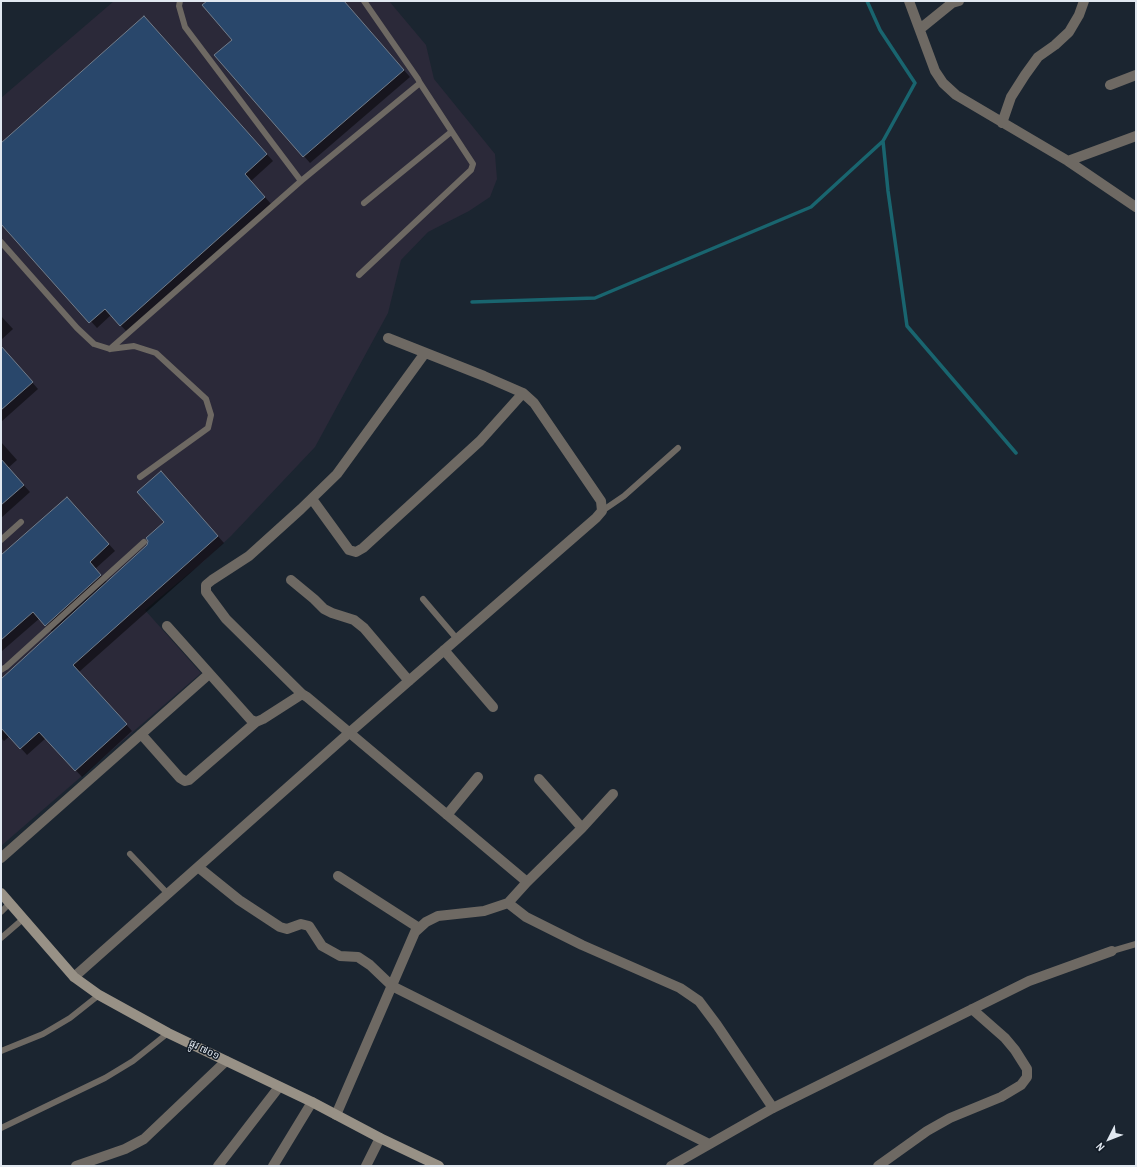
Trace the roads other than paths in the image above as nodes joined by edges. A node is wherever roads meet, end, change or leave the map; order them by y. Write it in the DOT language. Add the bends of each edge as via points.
graph roads {
  1 [pos="180,1"];
  2 [pos="364,1"];
  3 [pos="909,1"];
  4 [pos="959,1"];
  5 [pos="1084,1"];
  6 [pos="920,29"];
  7 [pos="1136,75"];
  8 [pos="420,83"];
  9 [pos="1110,85"];
  10 [pos="1002,123"];
  11 [pos="451,132"];
  12 [pos="1136,136"];
  13 [pos="1068,161"];
  14 [pos="301,181"];
  15 [pos="364,203"];
  16 [pos="1136,207"];
  17 [pos="1,242"];
  18 [pos="359,275"];
  19 [pos="388,338"];
  20 [pos="110,349"];
  21 [pos="425,353"];
  22 [pos="523,393"];
  23 [pos="678,448"];
  24 [pos="140,477"];
  25 [pos="312,499"];
  26 [pos="602,511"];
  27 [pos="21,522"];
  28 [pos="1,540"];
  29 [pos="144,542"];
  30 [pos="291,580"];
  31 [pos="423,599"];
  32 [pos="167,626"];
  33 [pos="457,639"];
  34 [pos="444,650"];
  35 [pos="1,670"];
  36 [pos="209,674"];
  37 [pos="409,681"];
  38 [pos="302,694"];
  39 [pos="493,707"];
  40 [pos="256,722"];
  41 [pos="349,733"];
  42 [pos="141,734"];
  43 [pos="478,777"];
  44 [pos="539,779"];
  45 [pos="613,794"];
  46 [pos="447,814"];
  47 [pos="582,828"];
  48 [pos="130,854"];
  49 [pos="1,858"];
  50 [pos="198,867"];
  51 [pos="338,876"];
  52 [pos="527,882"];
  53 [pos="1,893"];
  54 [pos="168,894"];
  55 [pos="10,903"];
  56 [pos="508,903"];
  57 [pos="1,912"];
  58 [pos="23,919"];
  59 [pos="419,928"];
  60 [pos="1,938"];
  61 [pos="1136,944"];
  62 [pos="1112,951"];
  63 [pos="74,977"];
  64 [pos="392,986"];
  65 [pos="99,995"];
  66 [pos="972,1009"];
  67 [pos="168,1033"];
  68 [pos="1,1051"];
  69 [pos="226,1061"];
  70 [pos="279,1087"];
  71 [pos="312,1102"];
  72 [pos="773,1108"];
  73 [pos="336,1115"];
  74 [pos="1,1128"];
  75 [pos="380,1138"];
  76 [pos="709,1144"];
  77 [pos="76,1166"];
  78 [pos="218,1166"];
  79 [pos="273,1166"];
  80 [pos="366,1166"];
  81 [pos="439,1166"];
  82 [pos="671,1166"];
  83 [pos="878,1166"];
  1 -- 14 [label="lane" via="185,27"];
  2 -- 8 [label="lane"];
  3 -- 6 [label="street"];
  4 -- 6 [label="street" via="952,3"];
  5 -- 10 [label="street" via="1069,32 1038,57 1025,75 1011,97"];
  6 -- 10 [label="street" via="935,71 942,82 956,94"];
  7 -- 9 [label="street"];
  8 -- 11 [label="lane"];
  8 -- 14 [label="lane"];
  10 -- 13 [label="street"];
  11 -- 15 [label="lane"];
  11 -- 18 [label="lane" via="473,164 471,170"];
  12 -- 13 [label="street"];
  13 -- 16 [label="street"];
  14 -- 20 [label="lane"];
  17 -- 20 [label="lane" via="77,328 94,344"];
  19 -- 21 [label="street"];
  20 -- 24 [label="lane" via="134,346 156,353 206,399 211,415 208,428"];
  21 -- 22 [label="street"];
  21 -- 25 [label="street" via="337,474"];
  22 -- 25 [label="street" via="480,441 356,552 349,550"];
  22 -- 26 [label="street" via="534,403 601,501"];
  23 -- 26 [label="lane" via="624,496"];
  25 -- 38 [label="street" via="249,556 206,585 206,592 226,620"];
  26 -- 33 [label="street"];
  27 -- 28 [label="lane"];
  29 -- 35 [label="lane"];
  30 -- 37 [label="street" via="324,609 354,620 364,628"];
  31 -- 33 [label="lane"];
  32 -- 36 [label="street"];
  33 -- 34 [label="street"];
  34 -- 37 [label="street"];
  34 -- 39 [label="street"];
  36 -- 40 [label="street" via="251,720"];
  36 -- 42 [label="street"];
  37 -- 41 [label="street"];
  38 -- 40 [label="street"];
  38 -- 41 [label="street"];
  40 -- 42 [label="street" via="185,781"];
  41 -- 46 [label="street"];
  41 -- 50 [label="street"];
  42 -- 49 [label="street"];
  43 -- 46 [label="street"];
  44 -- 47 [label="street"];
  45 -- 47 [label="street"];
  46 -- 52 [label="street"];
  47 -- 52 [label="street"];
  48 -- 54 [label="lane"];
  50 -- 54 [label="street"];
  50 -- 64 [label="street" via="239,900 280,927 301,924 309,926 322,946 340,956 358,957"];
  51 -- 59 [label="street"];
  52 -- 56 [label="street"];
  53 -- 55 [label="main road, ផ្លូវ ៧០១"];
  54 -- 63 [label="street"];
  55 -- 57 [label="lane"];
  55 -- 58 [label="main road, ផ្លូវ ៧០១"];
  56 -- 59 [label="street" via="484,911 438,916"];
  56 -- 72 [label="street" via="526,917 680,988 699,1001"];
  58 -- 60 [label="lane"];
  58 -- 63 [label="main road, ផ្លូវ ៧០១"];
  59 -- 64 [label="street"];
  61 -- 62 [label="lane"];
  62 -- 66 [label="street" via="1029,981"];
  63 -- 65 [label="main road, ផ្លូវ ៧០១"];
  64 -- 73 [label="street"];
  64 -- 76 [label="street"];
  65 -- 67 [label="main road, ផ្លូវ ៧០១"];
  65 -- 68 [label="lane" via="70,1018 43,1034"];
  66 -- 72 [label="street"];
  66 -- 83 [label="street" via="1016,1050 1027,1068 1027,1077 1021,1085 1001,1097 927,1130"];
  67 -- 69 [label="main road, ផ្លូវ ៧០១"];
  67 -- 74 [label="lane" via="133,1061 105,1078"];
  69 -- 70 [label="main road, ផ្លូវ ៧០១"];
  69 -- 77 [label="street" via="144,1140"];
  70 -- 71 [label="main road, ផ្លូវ ៧០១"];
  70 -- 78 [label="street"];
  71 -- 73 [label="main road, ផ្លូវ ៧០១"];
  71 -- 79 [label="street"];
  72 -- 76 [label="street"];
  73 -- 75 [label="main road, ផ្លូវ ៧០១"];
  75 -- 80 [label="street"];
  75 -- 81 [label="main road, ផ្លូវ ៧០១"];
  76 -- 82 [label="street"];
}
